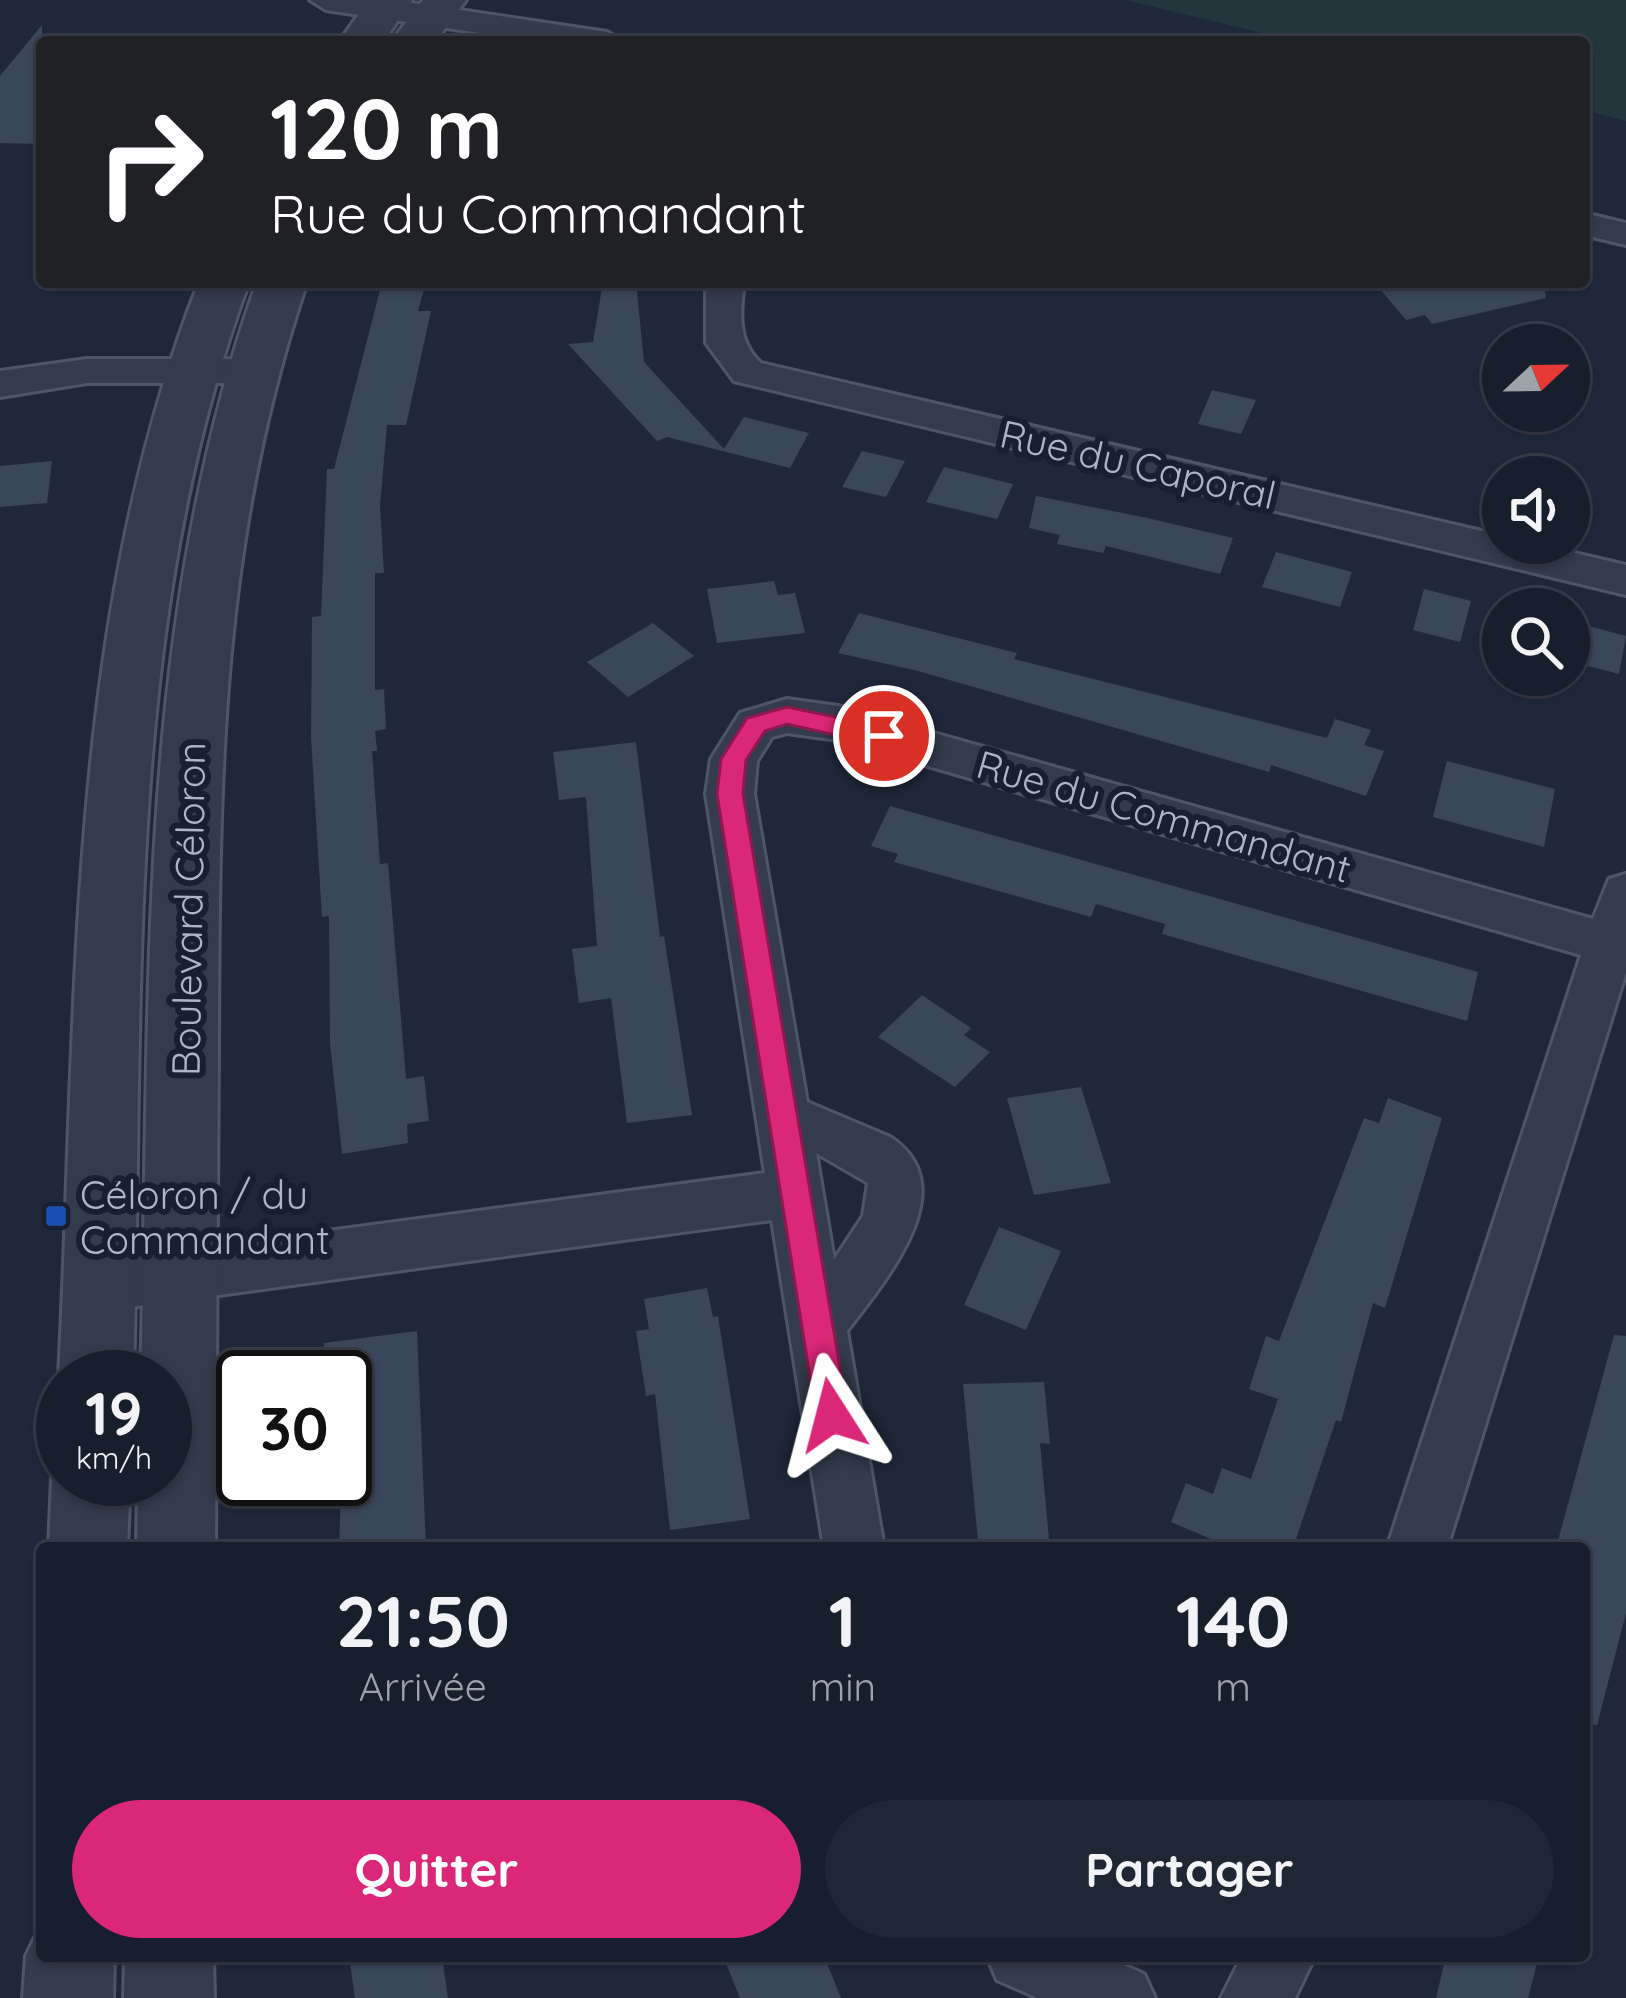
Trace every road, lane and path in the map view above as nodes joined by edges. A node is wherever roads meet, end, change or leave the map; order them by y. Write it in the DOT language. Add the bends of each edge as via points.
graph roads {
  1 [pos="326,0"];
  2 [pos="378,17"];
  3 [pos="430,20"];
  4 [pos="559,36"];
  5 [pos="1590,225"];
  6 [pos="1626,234"];
  7 [pos="224,288"];
  8 [pos="278,288"];
  9 [pos="725,288"];
  10 [pos="220,371"];
  11 [pos="0,384"];
  12 [pos="1626,580"];
  13 [pos="1618,918"];
  14 [pos="782,1115"];
  15 [pos="794,1193"];
  16 [pos="180,1274"];
  17 [pos="101,1286"];
  18 [pos="817,1326"];
  19 [pos="97,1350"];
  20 [pos="90,1506"];
  21 [pos="88,1542"];
  22 [pos="176,1542"];
  23 [pos="853,1542"];
  24 [pos="1419,1542"];
  25 [pos="70,1962"];
  26 [pos="170,1962"];
  27 [pos="1035,1962"];
  28 [pos="1277,1962"];
  29 [pos="68,1998"];
  30 [pos="169,1998"];
  31 [pos="1120,1998"];
  32 [pos="1256,1998"];
  1 -- 2 [label="street"];
  2 -- 3 [label="street"];
  3 -- 4 [label="street"];
  5 -- 6 [label="street"];
  7 -- 10 [label="street, Boulevard Céloron"];
  8 -- 10 [label="street, Boulevard Céloron"];
  9 -- 12 [label="street, Rue du Caporal" via="722,339 748,372"];
  10 -- 11 [label="street" via="68,372"];
  10 -- 16 [label="street, Boulevard Céloron" via="214,516 196,659"];
  10 -- 17 [label="street, Boulevard Céloron" via="148,536 126,686"];
  13 -- 14 [label="street, Rue du Commandant" via="787,716 756,724 745,736 730,794"];
  13 -- 24 [label="street, Rue du Commandant"];
  14 -- 15 [label="street, Rue du Commandant"];
  14 -- 18 [label="street" via="870,1153 897,1179 900,1201 889,1225"];
  15 -- 16 [label="street"];
  15 -- 18 [label="street, Rue du Commandant"];
  16 -- 17 [label="street"];
  16 -- 22 [label="street, Boulevard Céloron"];
  17 -- 19 [label="street, Boulevard Céloron"];
  18 -- 23 [label="street, Rue du Commandant"];
  20 -- 21 [label="street"];
  25 -- 29 [label="street"];
  26 -- 30 [label="street"];
  27 -- 31 [label="street"];
  28 -- 32 [label="street"];
}
